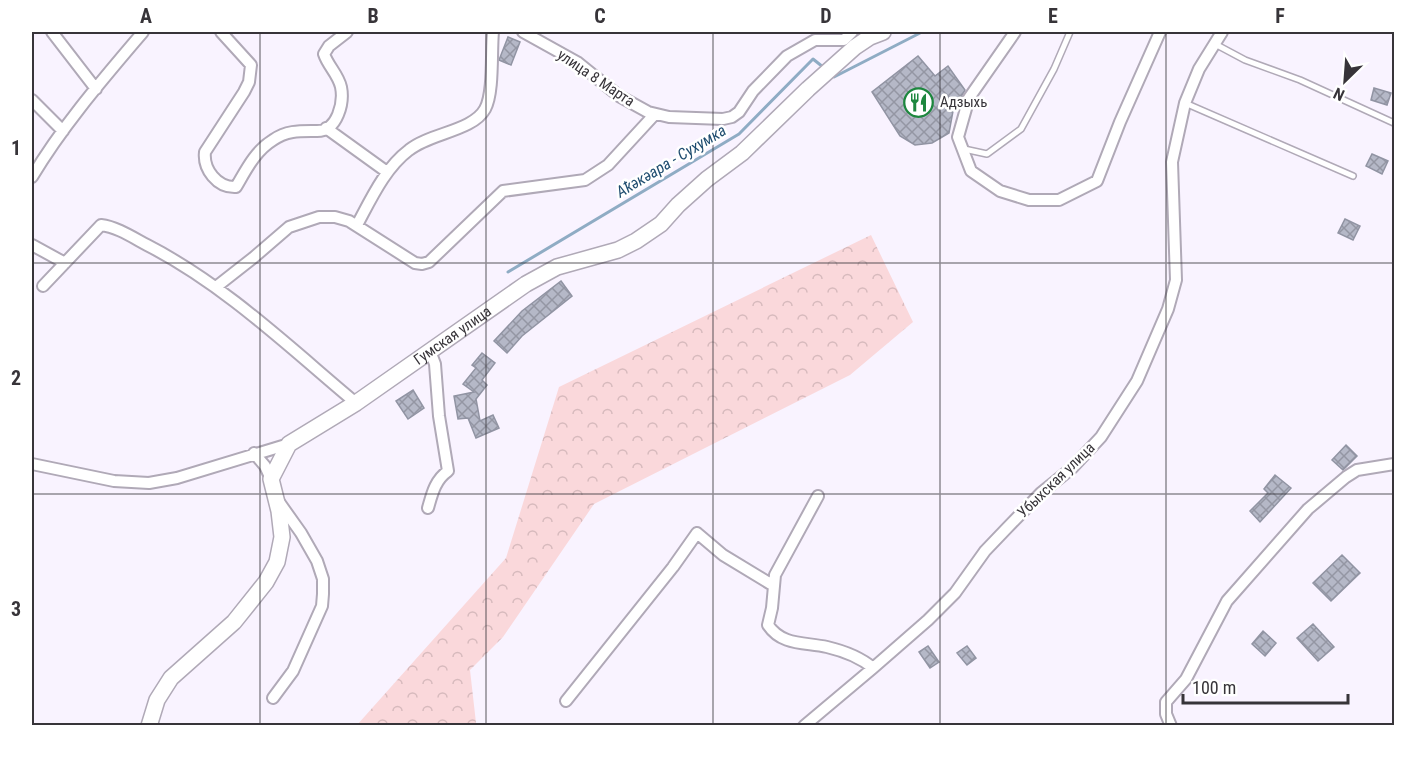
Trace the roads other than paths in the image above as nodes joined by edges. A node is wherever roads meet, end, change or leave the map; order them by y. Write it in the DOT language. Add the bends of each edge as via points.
graph roads {
  1 [pos="51,32"];
  2 [pos="143,32"];
  3 [pos="221,32"];
  4 [pos="347,32"];
  5 [pos="493,32"];
  6 [pos="523,32"];
  7 [pos="852,32"];
  8 [pos="883,32"];
  9 [pos="1015,32"];
  10 [pos="1070,32"];
  11 [pos="1160,32"];
  12 [pos="1222,32"];
  13 [pos="1215,44"];
  14 [pos="96,89"];
  15 [pos="32,100"];
  16 [pos="1185,103"];
  17 [pos="655,114"];
  18 [pos="1395,123"];
  19 [pos="326,129"];
  20 [pos="63,131"];
  21 [pos="963,149"];
  22 [pos="387,172"];
  23 [pos="1353,176"];
  24 [pos="32,177"];
  25 [pos="357,225"];
  26 [pos="32,245"];
  27 [pos="65,263"];
  28 [pos="43,286"];
  29 [pos="216,287"];
  30 [pos="430,351"];
  31 [pos="356,403"];
  32 [pos="289,444"];
  33 [pos="254,453"];
  34 [pos="32,464"];
  35 [pos="1395,464"];
  36 [pos="271,479"];
  37 [pos="818,496"];
  38 [pos="276,499"];
  39 [pos="428,508"];
  40 [pos="774,586"];
  41 [pos="873,668"];
  42 [pos="273,698"];
  43 [pos="566,701"];
  44 [pos="149,726"];
  45 [pos="804,726"];
  46 [pos="1171,726"];
  1 -- 14 [label="street"];
  2 -- 14 [label="street"];
  3 -- 19 [label="street" via="246,58 251,73 244,92 205,152 211,175 229,187 236,187 253,158 273,139 297,130"];
  4 -- 19 [label="street" via="324,54 340,86 342,102"];
  5 -- 22 [label="street" via="488,101 480,116 410,149"];
  6 -- 17 [label="street, улица 8 Марта" via="577,62 631,104"];
  7 -- 17 [label="street, улица 8 Марта" via="844,40 815,40 786,56 732,117"];
  8 -- 30 [label="street, Гумская улица" via="855,47 742,153 678,205 662,224 618,250 557,267"];
  9 -- 21 [label="street" via="969,98 958,137"];
  10 -- 21 [label="lane" via="1021,129 987,154"];
  11 -- 21 [label="street" via="1097,181 1059,200 1029,200 1000,191 971,171"];
  12 -- 13 [label="street, Убыхская улица"];
  13 -- 16 [label="street, Убыхская улица"];
  13 -- 18 [label="lane"];
  14 -- 20 [label="street"];
  15 -- 20 [label="street"];
  16 -- 23 [label="lane"];
  16 -- 41 [label="street, Убыхская улица" via="1172,162 1176,280 1137,381 1101,437 1007,528 955,593"];
  17 -- 25 [label="street" via="608,165 585,180 503,191 429,262 415,263"];
  19 -- 22 [label="street"];
  20 -- 24 [label="street"];
  22 -- 25 [label="street"];
  25 -- 29 [label="street" via="335,217 319,217 289,226"];
  26 -- 27 [label="street"];
  27 -- 28 [label="street"];
  27 -- 29 [label="street" via="101,225 111,226"];
  29 -- 31 [label="street"];
  30 -- 31 [label="street, Гумская улица"];
  30 -- 39 [label="street" via="435,364 448,471 435,486"];
  31 -- 32 [label="street, Гумская улица"];
  32 -- 33 [label="street"];
  32 -- 36 [label="street"];
  33 -- 34 [label="street" via="149,483 114,481"];
  33 -- 36 [label="street"];
  35 -- 46 [label="street" via="1357,470 1346,477 1308,509 1227,601 1186,679 1166,702"];
  36 -- 38 [label="street"];
  37 -- 40 [label="street" via="776,575"];
  38 -- 42 [label="street" via="291,516 317,561 324,594 293,671"];
  38 -- 44 [label="street" via="282,537 277,562 266,582 234,622 171,678 157,700"];
  40 -- 41 [label="street" via="768,625 773,633 783,639 844,652"];
  40 -- 43 [label="street" via="723,555 697,533"];
  41 -- 45 [label="street, Убыхская улица"];
}
